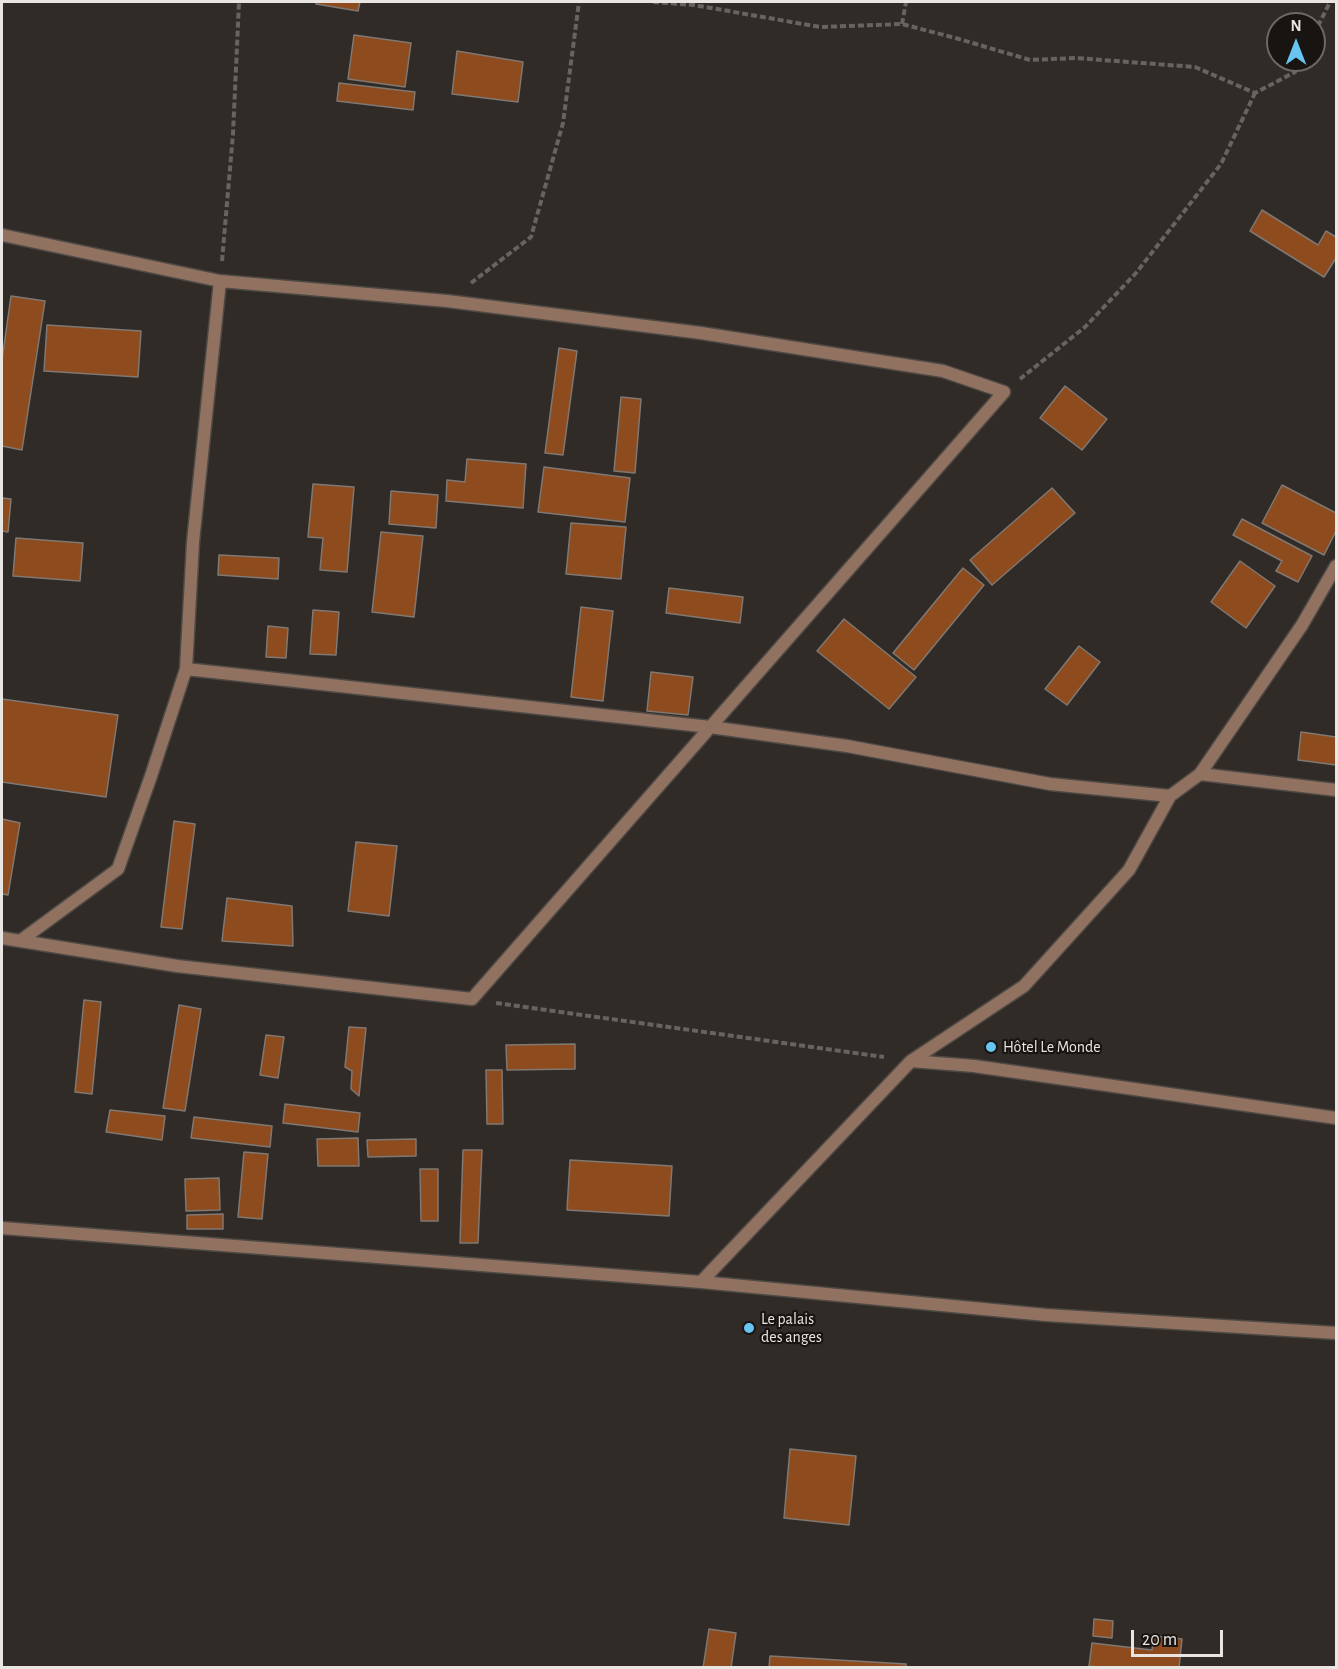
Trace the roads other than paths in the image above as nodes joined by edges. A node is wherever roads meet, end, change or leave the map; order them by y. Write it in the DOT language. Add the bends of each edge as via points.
graph roads {
  1 [pos="2,235"];
  2 [pos="220,280"];
  3 [pos="1336,566"];
  4 [pos="186,669"];
  5 [pos="710,727"];
  6 [pos="1200,774"];
  7 [pos="1336,790"];
  8 [pos="1170,796"];
  9 [pos="2,938"];
  10 [pos="20,940"];
  11 [pos="911,1061"];
  12 [pos="1336,1118"];
  13 [pos="2,1228"];
  14 [pos="700,1282"];
  15 [pos="1336,1332"];
  1 -- 2 [label="street"];
  2 -- 4 [label="street" via="193,543"];
  2 -- 5 [label="street" via="447,301 701,333 943,371 1004,392"];
  3 -- 6 [label="street" via="1302,625"];
  4 -- 5 [label="street"];
  4 -- 10 [label="street" via="118,869"];
  5 -- 8 [label="street" via="847,746 1050,784"];
  5 -- 10 [label="street" via="472,999 177,966"];
  6 -- 7 [label="street"];
  6 -- 8 [label="street"];
  8 -- 11 [label="street" via="1129,870 1024,986"];
  9 -- 10 [label="street"];
  11 -- 12 [label="street" via="974,1066"];
  11 -- 14 [label="street"];
  13 -- 14 [label="street"];
  14 -- 15 [label="street" via="1046,1315"];
}
